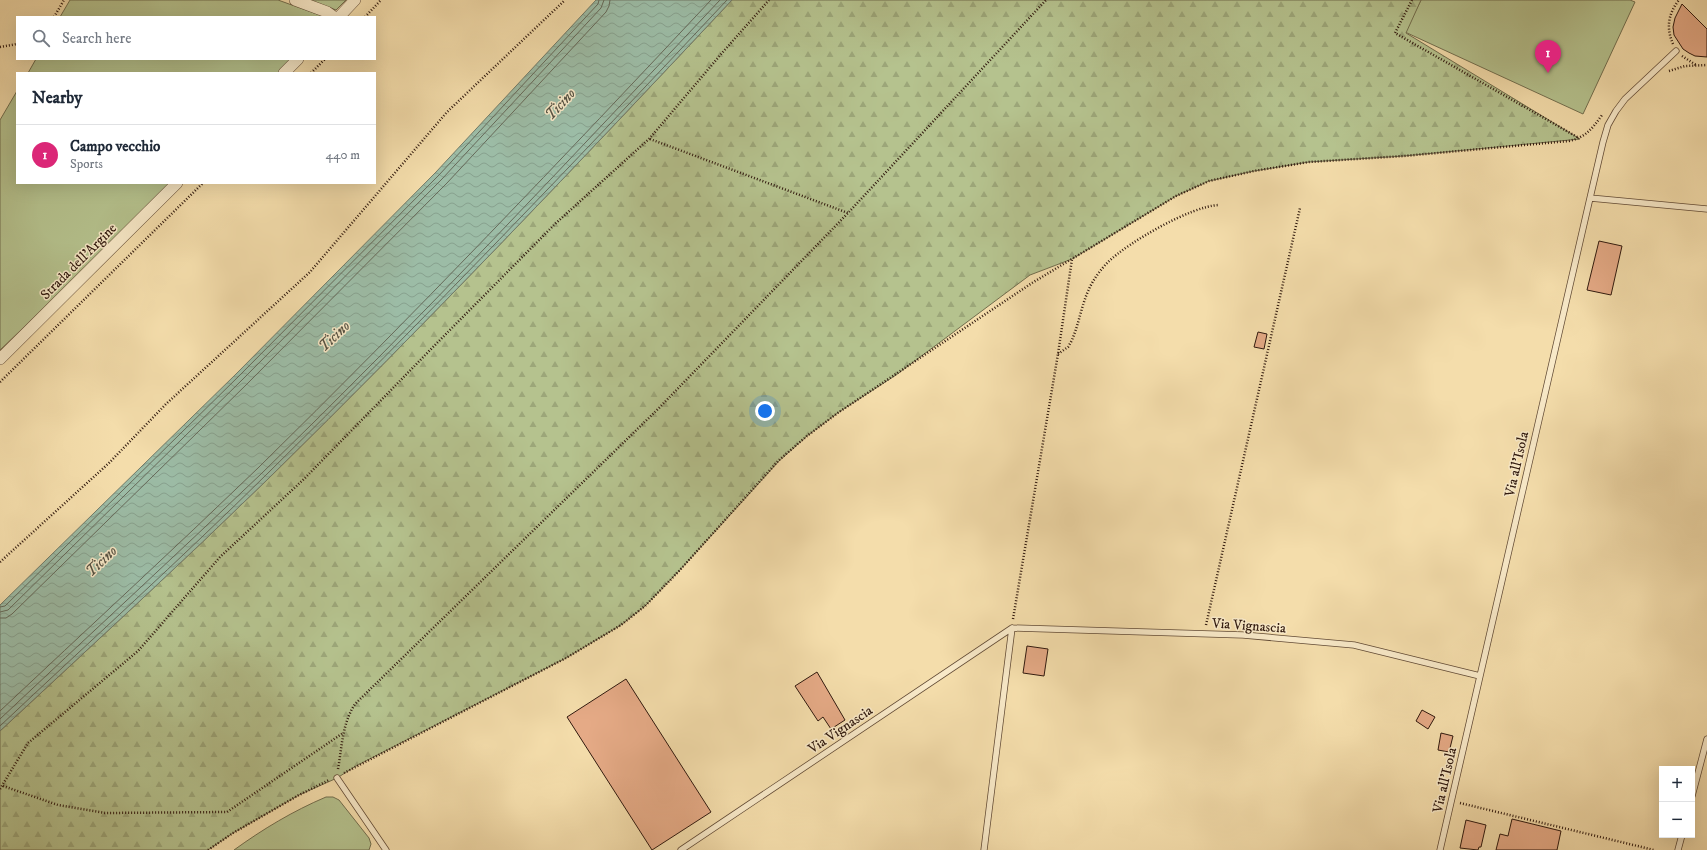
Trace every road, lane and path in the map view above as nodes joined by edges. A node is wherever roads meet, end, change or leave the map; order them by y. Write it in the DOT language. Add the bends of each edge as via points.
graph roads {
  1 [pos="64,0"];
  2 [pos="295,0"];
  3 [pos="355,0"];
  4 [pos="381,0"];
  5 [pos="565,0"];
  6 [pos="769,0"];
  7 [pos="1046,0"];
  8 [pos="1412,0"];
  9 [pos="1679,0"];
  10 [pos="55,16"];
  11 [pos="333,16"];
  12 [pos="340,16"];
  13 [pos="366,16"];
  14 [pos="16,44"];
  15 [pos="0,47"];
  16 [pos="1676,51"];
  17 [pos="297,60"];
  18 [pos="324,60"];
  19 [pos="1697,65"];
  20 [pos="1707,65"];
  21 [pos="285,72"];
  22 [pos="312,72"];
  23 [pos="1668,72"];
  24 [pos="1604,112"];
  25 [pos="650,138"];
  26 [pos="1580,139"];
  27 [pos="176,184"];
  28 [pos="202,184"];
  29 [pos="1590,198"];
  30 [pos="1219,205"];
  31 [pos="1300,208"];
  32 [pos="1707,210"];
  33 [pos="848,213"];
  34 [pos="1072,259"];
  35 [pos="1058,354"];
  36 [pos="0,359"];
  37 [pos="0,382"];
  38 [pos="0,562"];
  39 [pos="1012,628"];
  40 [pos="1204,634"];
  41 [pos="1480,676"];
  42 [pos="344,732"];
  43 [pos="1707,739"];
  44 [pos="337,778"];
  45 [pos="1695,785"];
  46 [pos="3,786"];
  47 [pos="0,789"];
  48 [pos="1451,800"];
  49 [pos="1681,838"];
  50 [pos="208,850"];
  51 [pos="386,850"];
  52 [pos="681,850"];
  53 [pos="984,850"];
  54 [pos="1440,850"];
  55 [pos="1654,850"];
  56 [pos="1678,850"];
  1 -- 10 [label="path"];
  2 -- 11 [label="street"];
  3 -- 12 [label="street"];
  4 -- 13 [label="path"];
  5 -- 38 [label="path" via="447,112 310,272 166,404 109,463"];
  6 -- 25 [label="path"];
  7 -- 33 [label="path"];
  8 -- 26 [label="path" via="1395,33"];
  9 -- 16 [label="path" via="1668,22 1670,37"];
  14 -- 15 [label="path"];
  16 -- 19 [label="path"];
  16 -- 29 [label="lane, Via all'Isola" via="1625,99 1616,111 1603,142"];
  17 -- 21 [label="street"];
  18 -- 22 [label="path"];
  19 -- 20 [label="path"];
  19 -- 23 [label="path"];
  24 -- 26 [label="path"];
  25 -- 33 [label="path"];
  25 -- 46 [label="path" via="555,224 304,479 220,557 138,651 28,743"];
  26 -- 34 [label="path" via="1404,156 1309,162 1254,170 1209,181 1176,196"];
  27 -- 36 [label="street, Strada dell'Argine"];
  28 -- 37 [label="path"];
  29 -- 32 [label="lane"];
  29 -- 41 [label="lane, Via all'Isola"];
  30 -- 35 [label="path" via="1197,209 1151,232 1109,261 1089,289 1071,342"];
  31 -- 40 [label="path"];
  33 -- 42 [label="path" via="658,409 355,704 349,713"];
  34 -- 35 [label="path"];
  34 -- 44 [label="path" via="1032,283 806,436 779,460 654,596 621,625 566,658"];
  35 -- 39 [label="path"];
  39 -- 40 [label="lane, Via Vignascia"];
  39 -- 52 [label="lane, Via Vignascia"];
  39 -- 53 [label="lane"];
  40 -- 41 [label="lane, Via Vignascia" via="1354,645"];
  41 -- 48 [label="lane, Via all'Isola"];
  42 -- 44 [label="path"];
  42 -- 46 [label="path" via="227,812 105,813 58,805"];
  43 -- 45 [label="lane"];
  44 -- 50 [label="path" via="299,795"];
  44 -- 51 [label="lane"];
  46 -- 47 [label="path"];
  48 -- 54 [label="lane, Via all'Isola"];
  48 -- 55 [label="path" via="1470,807"];
  49 -- 56 [label="lane"];
}
